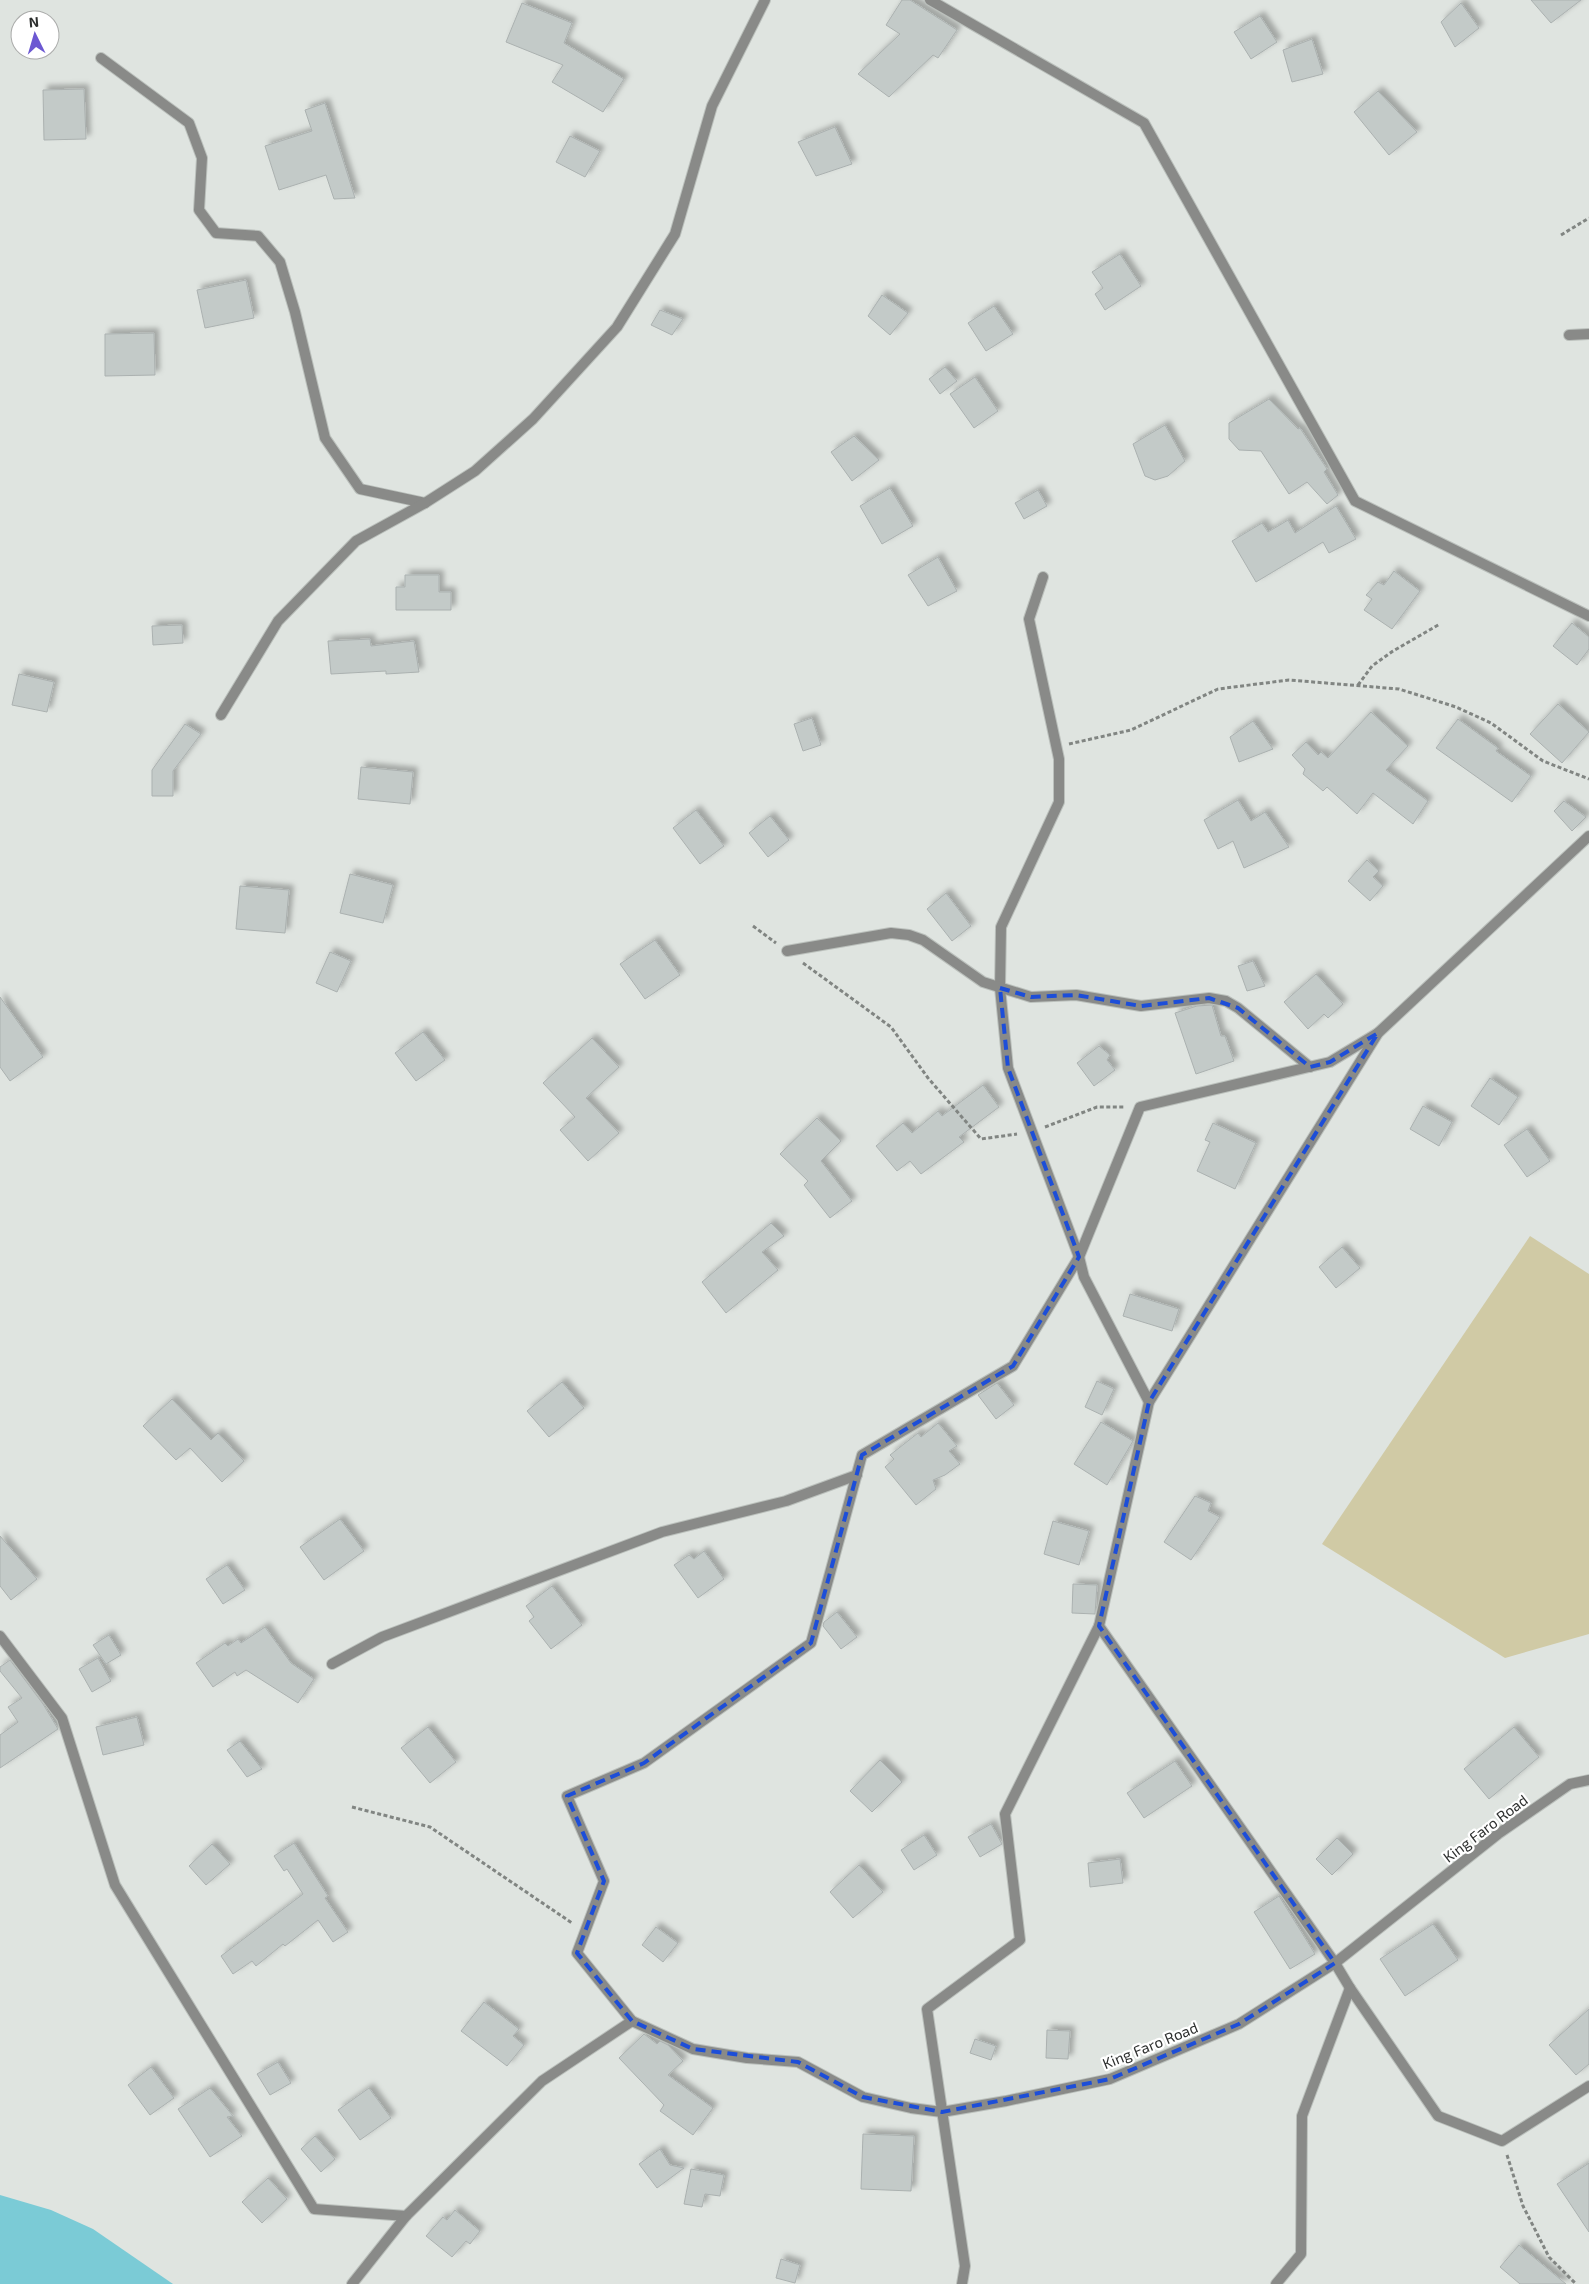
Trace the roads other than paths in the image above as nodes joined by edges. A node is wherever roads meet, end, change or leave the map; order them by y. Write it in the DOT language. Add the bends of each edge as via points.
graph roads {
  1 [pos="765,0"];
  2 [pos="930,0"];
  3 [pos="102,58"];
  4 [pos="1589,334"];
  5 [pos="1570,335"];
  6 [pos="425,503"];
  7 [pos="1043,577"];
  8 [pos="1589,616"];
  9 [pos="221,715"];
  10 [pos="1589,836"];
  11 [pos="787,951"];
  12 [pos="1000,988"];
  13 [pos="1378,1033"];
  14 [pos="1310,1067"];
  15 [pos="1079,1257"];
  16 [pos="1149,1402"];
  17 [pos="857,1475"];
  18 [pos="1099,1626"];
  19 [pos="0,1636"];
  20 [pos="332,1664"];
  21 [pos="1589,1780"];
  22 [pos="1335,1963"];
  23 [pos="1350,1988"];
  24 [pos="632,2021"];
  25 [pos="1589,2086"];
  26 [pos="942,2112"];
  27 [pos="406,2216"];
  28 [pos="352,2284"];
  29 [pos="962,2284"];
  30 [pos="1276,2284"];
  1 -- 6 [label="street" via="712,106 676,234 617,327 533,419 474,471"];
  2 -- 8 [label="street" via="1144,123 1355,501"];
  3 -- 6 [label="street" via="189,123 202,158 199,210 216,232 258,236 280,262 296,312 325,438 360,489"];
  4 -- 5 [label="street"];
  6 -- 9 [label="street" via="356,541 278,620"];
  7 -- 12 [label="street" via="1029,619 1057,746 1059,802 1001,927"];
  10 -- 13 [label="street"];
  11 -- 12 [label="street" via="891,933 909,934 924,940 983,982"];
  12 -- 14 [label="street" via="1031,997 1076,995 1141,1006 1209,998 1226,1001"];
  12 -- 15 [label="street" via="1008,1068"];
  13 -- 14 [label="street" via="1330,1062"];
  13 -- 16 [label="street"];
  14 -- 15 [label="street" via="1140,1108"];
  15 -- 16 [label="street" via="1084,1277"];
  15 -- 17 [label="street" via="1013,1366 862,1454"];
  16 -- 18 [label="street"];
  17 -- 20 [label="street" via="786,1501 662,1532 382,1638"];
  17 -- 24 [label="street" via="811,1643 644,1763 567,1796 604,1881 577,1952"];
  18 -- 22 [label="street"];
  18 -- 26 [label="street" via="1005,1814 1020,1940 926,2009"];
  19 -- 27 [label="street" via="62,1718 115,1885 314,2209"];
  21 -- 22 [label="street, King Faro Road" via="1570,1784 1498,1834"];
  22 -- 23 [label="street"];
  22 -- 26 [label="street, King Faro Road" via="1239,2024 1110,2079 1006,2102"];
  23 -- 25 [label="street" via="1438,2116 1502,2141"];
  23 -- 30 [label="street" via="1302,2116 1301,2254"];
  24 -- 26 [label="street, King Faro Road" via="693,2050 798,2062 862,2097"];
  24 -- 27 [label="street" via="542,2082"];
  26 -- 29 [label="street" via="966,2266"];
  27 -- 28 [label="street"];
}
